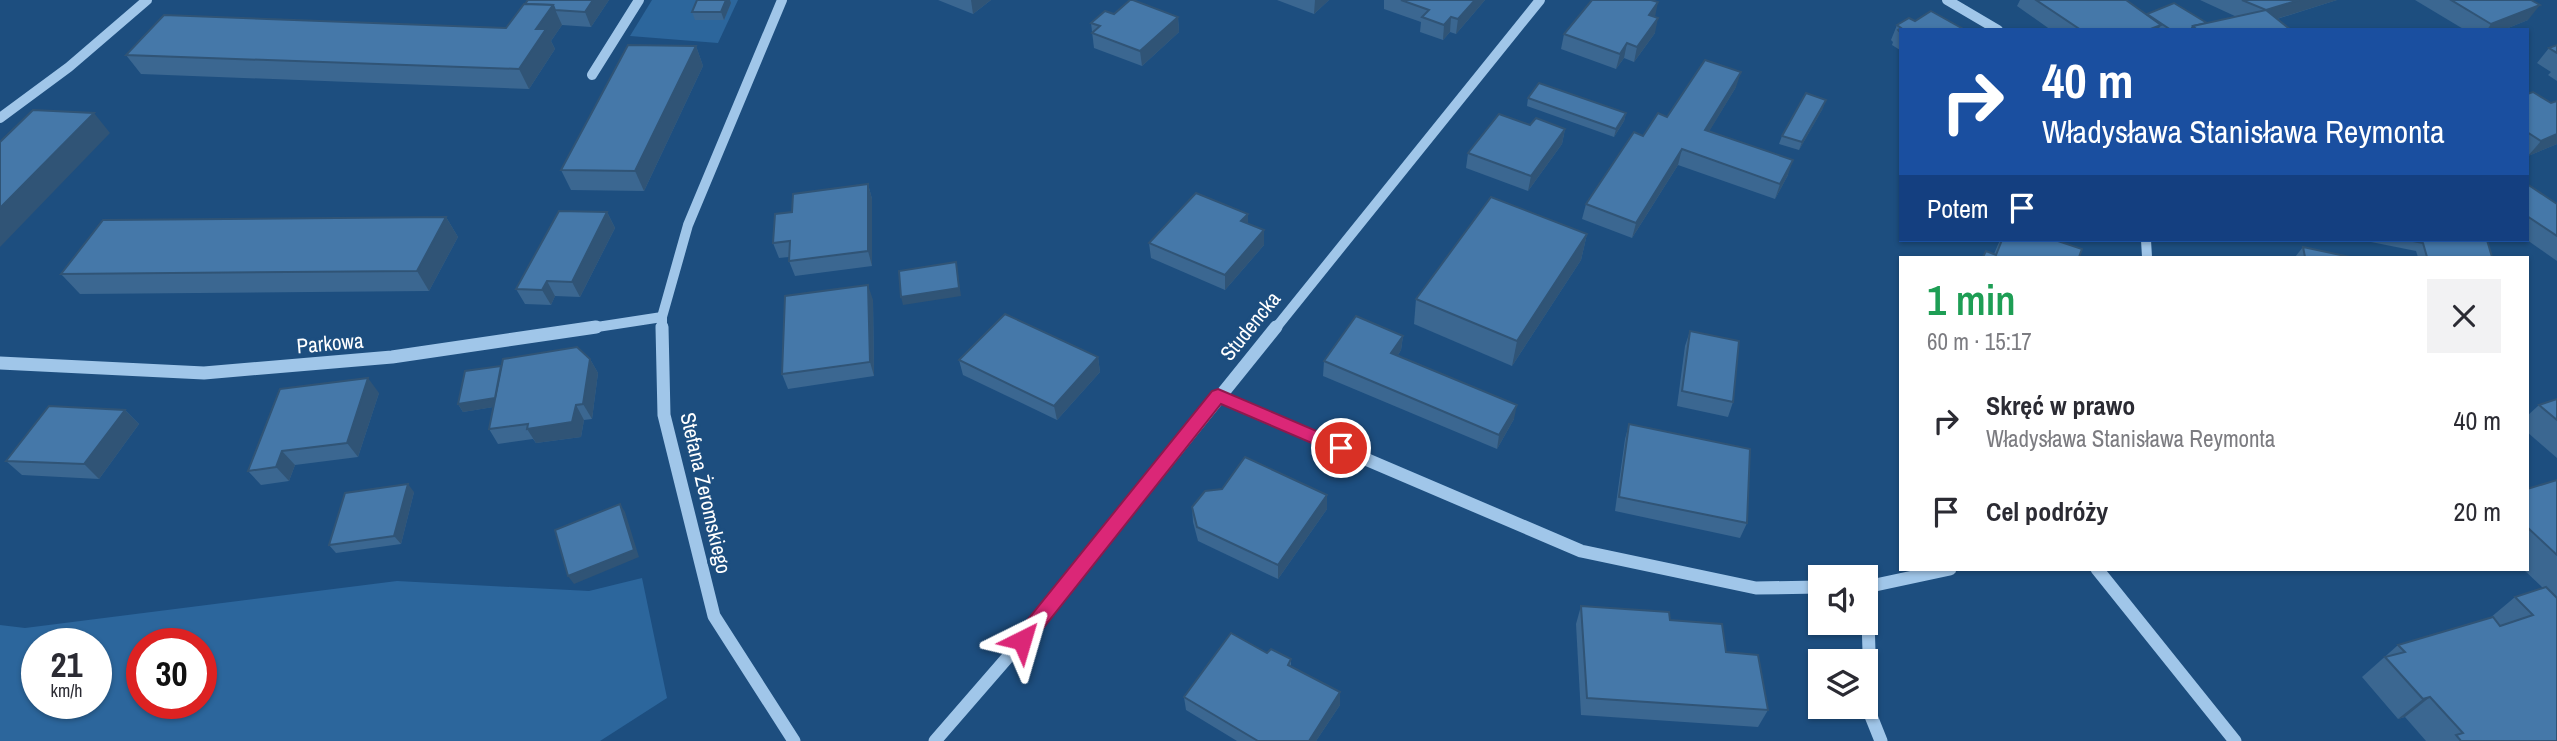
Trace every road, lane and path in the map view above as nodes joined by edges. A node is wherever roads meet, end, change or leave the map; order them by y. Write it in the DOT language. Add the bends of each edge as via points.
graph roads {
  1 [pos="147,0"];
  2 [pos="639,0"];
  3 [pos="782,0"];
  4 [pos="1540,0"];
  5 [pos="1947,0"];
  6 [pos="1995,28"];
  7 [pos="592,75"];
  8 [pos="0,118"];
  9 [pos="662,317"];
  10 [pos="0,363"];
  11 [pos="1218,396"];
  12 [pos="1941,571"];
  13 [pos="2099,571"];
  14 [pos="1878,584"];
  15 [pos="1808,587"];
  16 [pos="1868,635"];
  17 [pos="794,741"];
  18 [pos="934,741"];
  19 [pos="1881,741"];
  20 [pos="2235,741"];
  1 -- 8 [label="street"];
  2 -- 7 [label="street"];
  3 -- 9 [label="street, Stefana Żeromskiego" via="688,225"];
  4 -- 11 [label="street, Studencka"];
  5 -- 6 [label="street"];
  9 -- 10 [label="street, Parkowa" via="392,357 204,373"];
  9 -- 17 [label="street, Stefana Żeromskiego" via="664,415 714,616"];
  11 -- 15 [label="street" via="1581,551 1756,588"];
  11 -- 18 [label="street, Studencka" via="1040,620"];
  12 -- 14 [label="street"];
  13 -- 20 [label="street"];
  16 -- 19 [label="street" via="1871,716"];
}
